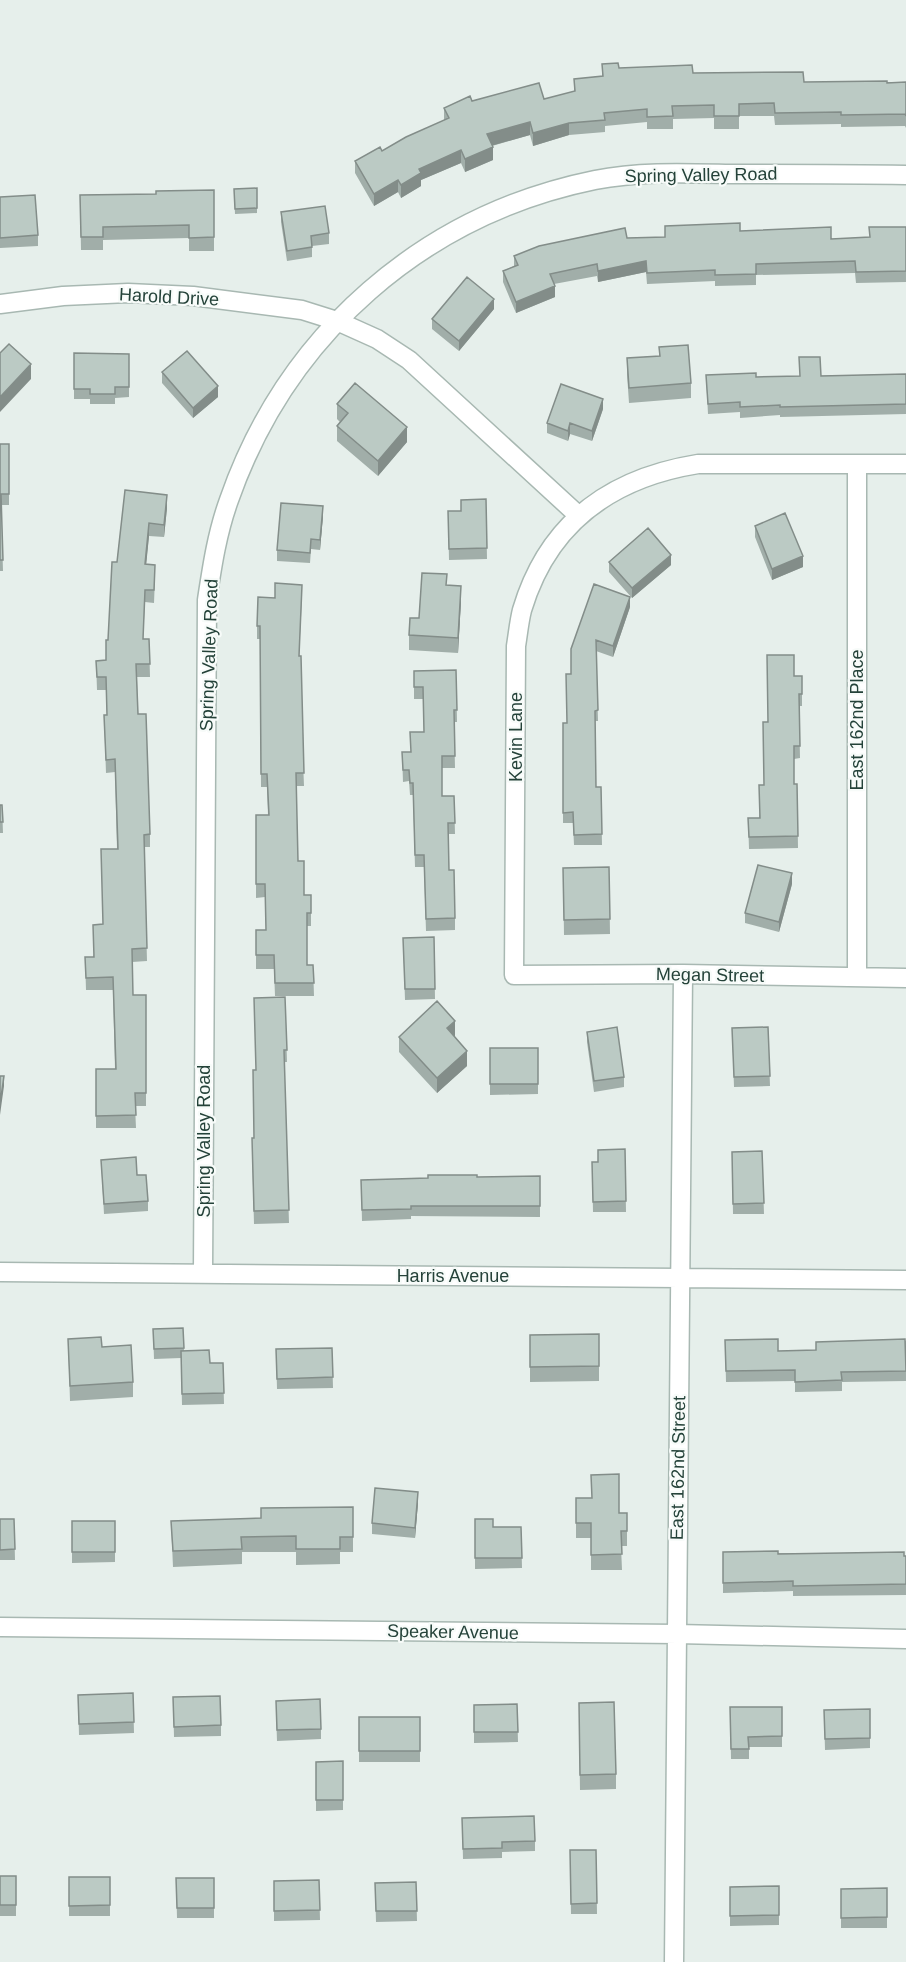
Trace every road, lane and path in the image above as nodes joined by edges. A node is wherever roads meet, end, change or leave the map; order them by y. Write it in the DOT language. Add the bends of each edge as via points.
graph roads {
  1 [pos="906,175"];
  2 [pos="0,304"];
  3 [pos="337,321"];
  4 [pos="857,464"];
  5 [pos="906,464"];
  6 [pos="579,516"];
  7 [pos="683,974"];
  8 [pos="514,975"];
  9 [pos="857,977"];
  10 [pos="906,978"];
  11 [pos="0,1272"];
  12 [pos="203,1274"];
  13 [pos="680,1278"];
  14 [pos="906,1280"];
  15 [pos="0,1627"];
  16 [pos="676,1634"];
  17 [pos="906,1639"];
  18 [pos="674,1962"];
  1 -- 3 [label="street, Spring Valley Road" via="646,173 596,179 539,194 447,234 398,267"];
  2 -- 3 [label="street, Harold Drive" via="63,296 193,296 291,309"];
  3 -- 6 [label="street" via="377,339 409,360"];
  3 -- 12 [label="street, Spring Valley Road" via="302,361 250,447 228,502 207,600"];
  4 -- 5 [label="street, Kevin Lane"];
  4 -- 6 [label="street, Kevin Lane" via="698,464 667,469 607,495"];
  4 -- 9 [label="street, East 162nd Place"];
  6 -- 8 [label="street, Kevin Lane" via="548,552 532,583 516,646"];
  7 -- 8 [label="street, Megan Street"];
  7 -- 9 [label="street, Megan Street"];
  7 -- 13 [label="street, East 162nd Street"];
  9 -- 10 [label="street, Megan Street"];
  11 -- 12 [label="street, Harris Avenue"];
  12 -- 13 [label="street, Harris Avenue"];
  13 -- 14 [label="street, Harris Avenue"];
  13 -- 16 [label="street, East 162nd Street"];
  15 -- 16 [label="street, Speaker Avenue"];
  16 -- 17 [label="street, Speaker Avenue"];
  16 -- 18 [label="street, East 162nd Street"];
}
